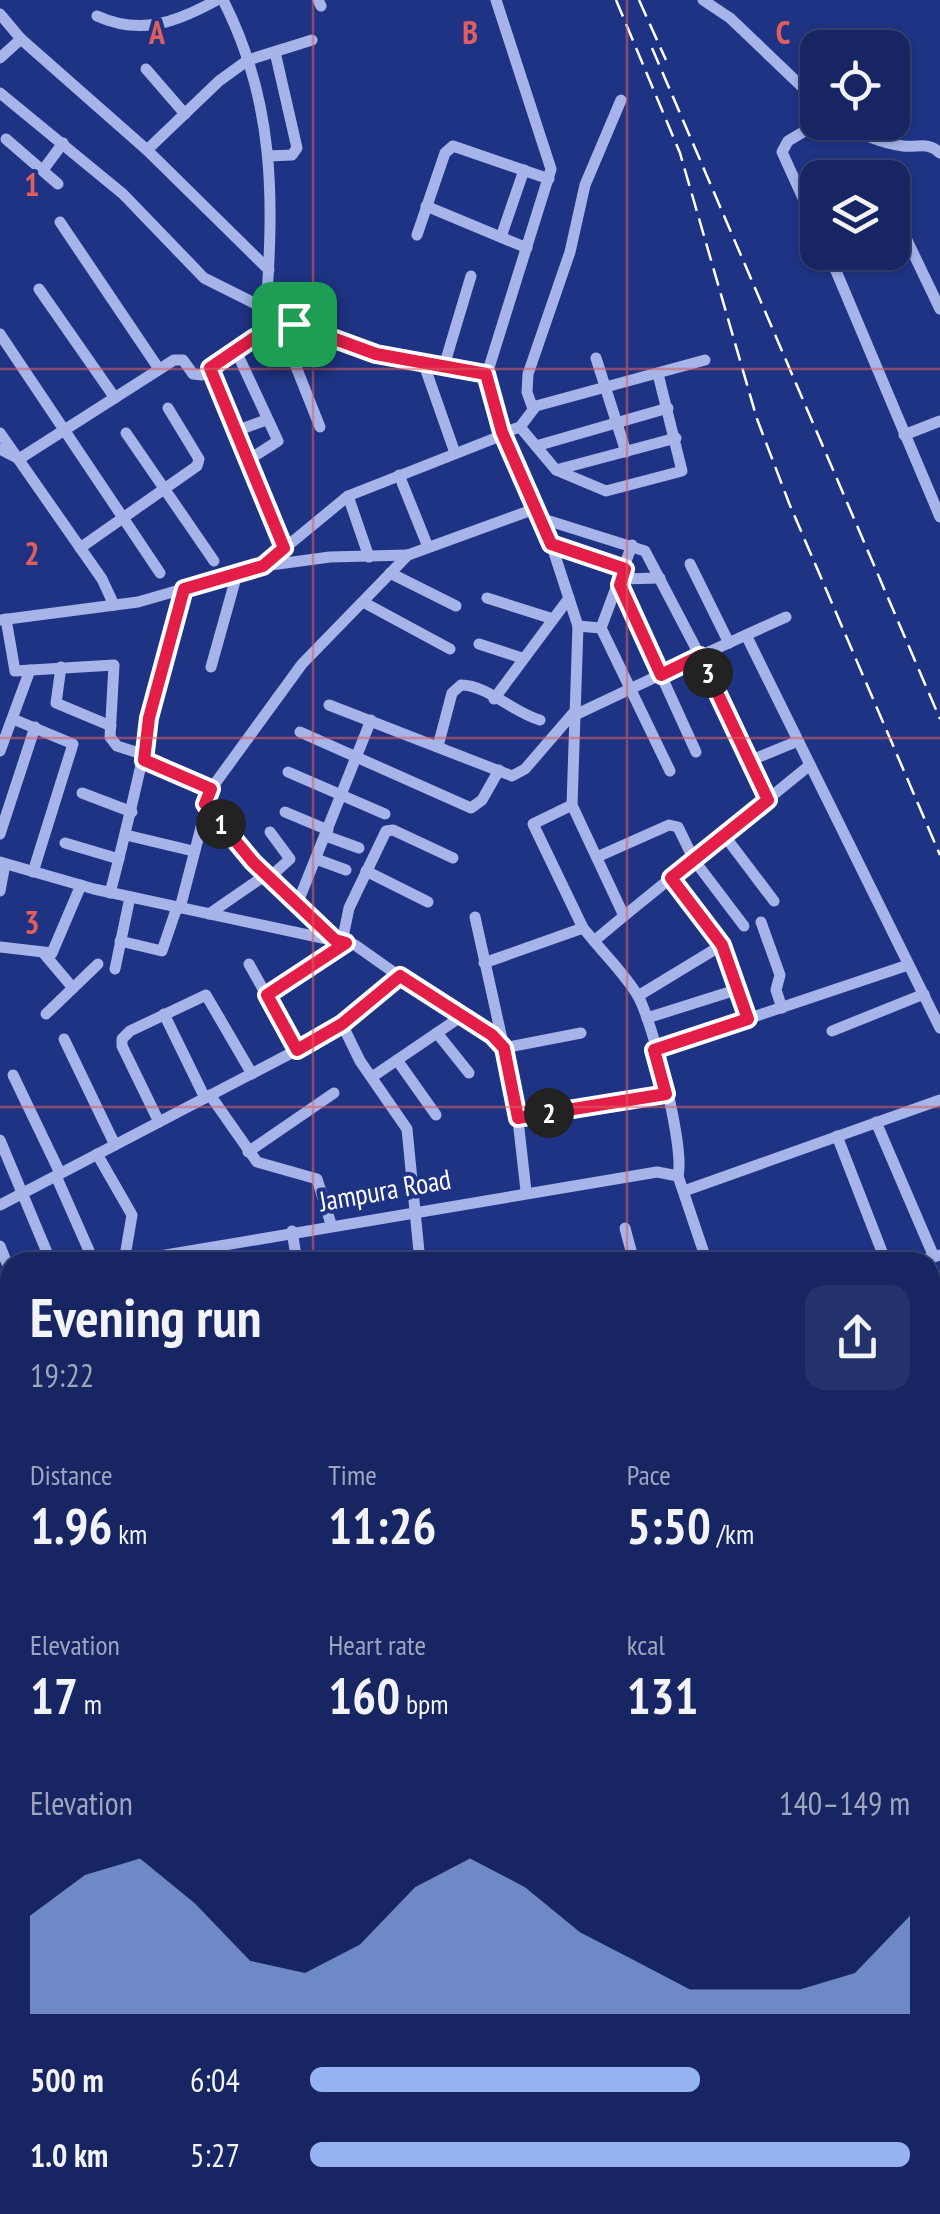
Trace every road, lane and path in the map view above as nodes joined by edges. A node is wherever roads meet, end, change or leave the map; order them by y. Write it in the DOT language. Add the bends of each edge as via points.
graph roads {
  1 [pos="220,0"];
  2 [pos="496,0"];
  3 [pos="709,4"];
  4 [pos="0,14"];
  5 [pos="97,16"];
  6 [pos="21,39"];
  7 [pos="312,40"];
  8 [pos="276,52"];
  9 [pos="0,58"];
  10 [pos="248,60"];
  11 [pos="146,69"];
  12 [pos="800,86"];
  13 [pos="0,93"];
  14 [pos="621,100"];
  15 [pos="184,114"];
  16 [pos="800,134"];
  17 [pos="6,139"];
  18 [pos="877,140"];
  19 [pos="64,143"];
  20 [pos="147,150"];
  21 [pos="940,153"];
  22 [pos="268,156"];
  23 [pos="42,170"];
  24 [pos="524,170"];
  25 [pos="549,179"];
  26 [pos="58,184"];
  27 [pos="800,192"];
  28 [pos="426,206"];
  29 [pos="60,222"];
  30 [pos="417,235"];
  31 [pos="501,237"];
  32 [pos="910,246"];
  33 [pos="527,248"];
  34 [pos="269,270"];
  35 [pos="835,270"];
  36 [pos="470,276"];
  37 [pos="38,289"];
  38 [pos="266,309"];
  39 [pos="940,309"];
  40 [pos="287,327"];
  41 [pos="0,334"];
  42 [pos="236,350"];
  43 [pos="596,358"];
  44 [pos="705,360"];
  45 [pos="422,362"];
  46 [pos="444,366"];
  47 [pos="210,368"];
  48 [pos="159,369"];
  49 [pos="486,374"];
  50 [pos="658,374"];
  51 [pos="606,388"];
  52 [pos="115,398"];
  53 [pos="168,408"];
  54 [pos="533,408"];
  55 [pos="668,408"];
  56 [pos="266,420"];
  57 [pos="940,421"];
  58 [pos="616,424"];
  59 [pos="520,427"];
  60 [pos="320,428"];
  61 [pos="236,430"];
  62 [pos="64,432"];
  63 [pos="0,433"];
  64 [pos="126,433"];
  65 [pos="502,434"];
  66 [pos="904,435"];
  67 [pos="676,438"];
  68 [pos="536,446"];
  69 [pos="0,449"];
  70 [pos="626,452"];
  71 [pos="456,453"];
  72 [pos="19,460"];
  73 [pos="248,460"];
  74 [pos="556,470"];
  75 [pos="399,475"];
  76 [pos="167,489"];
  77 [pos="348,496"];
  78 [pos="540,514"];
  79 [pos="940,517"];
  80 [pos="124,520"];
  81 [pos="551,544"];
  82 [pos="632,545"];
  83 [pos="428,547"];
  84 [pos="80,548"];
  85 [pos="284,548"];
  86 [pos="408,555"];
  87 [pos="370,556"];
  88 [pos="214,561"];
  89 [pos="690,564"];
  90 [pos="263,566"];
  91 [pos="390,572"];
  92 [pos="160,574"];
  93 [pos="237,574"];
  94 [pos="622,578"];
  95 [pos="660,578"];
  96 [pos="184,589"];
  97 [pos="487,598"];
  98 [pos="568,598"];
  99 [pos="363,602"];
  100 [pos="114,605"];
  101 [pos="456,606"];
  102 [pos="786,617"];
  103 [pos="550,618"];
  104 [pos="3,620"];
  105 [pos="578,626"];
  106 [pos="601,628"];
  107 [pos="746,635"];
  108 [pos="729,642"];
  109 [pos="479,644"];
  110 [pos="450,649"];
  111 [pos="700,656"];
  112 [pos="522,658"];
  113 [pos="61,667"];
  114 [pos="211,667"];
  115 [pos="30,670"];
  116 [pos="661,675"];
  117 [pos="631,690"];
  118 [pos="494,699"];
  119 [pos="329,705"];
  120 [pos="575,713"];
  121 [pos="13,719"];
  122 [pos="371,720"];
  123 [pos="540,720"];
  124 [pos="111,726"];
  125 [pos="35,727"];
  126 [pos="300,732"];
  127 [pos="798,741"];
  128 [pos="438,746"];
  129 [pos="0,751"];
  130 [pos="696,752"];
  131 [pos="145,757"];
  132 [pos="357,760"];
  133 [pos="750,761"];
  134 [pos="810,765"];
  135 [pos="500,770"];
  136 [pos="670,771"];
  137 [pos="288,772"];
  138 [pos="211,789"];
  139 [pos="82,794"];
  140 [pos="342,796"];
  141 [pos="768,800"];
  142 [pos="205,804"];
  143 [pos="572,805"];
  144 [pos="132,812"];
  145 [pos="285,812"];
  146 [pos="384,814"];
  147 [pos="270,832"];
  148 [pos="327,833"];
  149 [pos="0,834"];
  150 [pos="724,835"];
  151 [pos="126,836"];
  152 [pos="65,843"];
  153 [pos="359,848"];
  154 [pos="193,851"];
  155 [pos="453,858"];
  156 [pos="597,858"];
  157 [pos="120,859"];
  158 [pos="316,859"];
  159 [pos="694,860"];
  160 [pos="2,863"];
  161 [pos="346,870"];
  162 [pos="366,871"];
  163 [pos="33,872"];
  164 [pos="268,875"];
  165 [pos="671,878"];
  166 [pos="81,886"];
  167 [pos="0,890"];
  168 [pos="110,893"];
  169 [pos="130,897"];
  170 [pos="774,901"];
  171 [pos="298,902"];
  172 [pos="428,902"];
  173 [pos="178,907"];
  174 [pos="209,914"];
  175 [pos="624,916"];
  176 [pos="474,917"];
  177 [pos="761,922"];
  178 [pos="744,926"];
  179 [pos="583,928"];
  180 [pos="120,941"];
  181 [pos="594,941"];
  182 [pos="341,942"];
  183 [pos="722,945"];
  184 [pos="0,947"];
  185 [pos="45,955"];
  186 [pos="484,963"];
  187 [pos="98,964"];
  188 [pos="250,964"];
  189 [pos="908,965"];
  190 [pos="114,969"];
  191 [pos="400,976"];
  192 [pos="72,988"];
  193 [pos="739,989"];
  194 [pos="924,994"];
  195 [pos="267,995"];
  196 [pos="638,996"];
  197 [pos="782,1008"];
  198 [pos="46,1014"];
  199 [pos="164,1014"];
  200 [pos="459,1018"];
  201 [pos="647,1018"];
  202 [pos="748,1019"];
  203 [pos="342,1024"];
  204 [pos="940,1028"];
  205 [pos="832,1031"];
  206 [pos="437,1033"];
  207 [pos="581,1033"];
  208 [pos="64,1038"];
  209 [pos="504,1048"];
  210 [pos="297,1050"];
  211 [pos="654,1050"];
  212 [pos="397,1060"];
  213 [pos="469,1073"];
  214 [pos="252,1074"];
  215 [pos="14,1075"];
  216 [pos="372,1077"];
  217 [pos="334,1093"];
  218 [pos="666,1094"];
  219 [pos="208,1096"];
  220 [pos="940,1100"];
  221 [pos="436,1114"];
  222 [pos="518,1118"];
  223 [pos="160,1122"];
  224 [pos="876,1122"];
  225 [pos="837,1136"];
  226 [pos="0,1140"];
  227 [pos="115,1145"];
  228 [pos="248,1152"];
  229 [pos="97,1154"];
  230 [pos="58,1175"];
  231 [pos="678,1176"];
  232 [pos="526,1191"];
  233 [pos="684,1191"];
  234 [pos="24,1192"];
  235 [pos="0,1205"];
  236 [pos="412,1210"];
  237 [pos="331,1224"];
  238 [pos="625,1228"];
  239 [pos="292,1231"];
  240 [pos="47,1252"];
  241 [pos="90,1252"];
  242 [pos="126,1252"];
  243 [pos="178,1252"];
  244 [pos="295,1252"];
  245 [pos="418,1252"];
  246 [pos="631,1252"];
  247 [pos="704,1252"];
  248 [pos="882,1252"];
  249 [pos="935,1252"];
  1 -- 5 [label="street" via="177,21 137,28"];
  1 -- 10 [label="street"];
  2 -- 25 [label="street" via="550,160"];
  3 -- 12 [label="street"];
  4 -- 6 [label="street"];
  6 -- 9 [label="street"];
  6 -- 20 [label="street"];
  7 -- 8 [label="street"];
  8 -- 10 [label="street"];
  8 -- 22 [label="street" via="297,148 292,155"];
  10 -- 15 [label="street"];
  10 -- 22 [label="street"];
  11 -- 15 [label="street"];
  13 -- 19 [label="street"];
  14 -- 54 [label="street" via="585,185 528,374"];
  15 -- 20 [label="street"];
  16 -- 27 [label="street" via="782,152"];
  17 -- 23 [label="street"];
  18 -- 21 [label="street" via="926,145"];
  19 -- 23 [label="street"];
  19 -- 38 [label="street" via="204,278"];
  20 -- 34 [label="street"];
  22 -- 34 [label="street" via="274,236"];
  23 -- 26 [label="street"];
  24 -- 25 [label="street"];
  24 -- 28 [label="street" via="453,146"];
  24 -- 31 [label="street"];
  25 -- 33 [label="street"];
  28 -- 30 [label="street"];
  28 -- 31 [label="street"];
  29 -- 48 [label="street"];
  31 -- 33 [label="street"];
  32 -- 39 [label="street"];
  33 -- 49 [label="street"];
  34 -- 38 [label="street"];
  35 -- 66 [label="street"];
  36 -- 46 [label="street"];
  37 -- 52 [label="street"];
  38 -- 40 [label="street"];
  40 -- 42 [label="street"];
  40 -- 45 [label="street"];
  40 -- 60 [label="street"];
  41 -- 62 [label="street"];
  42 -- 47 [label="street"];
  42 -- 56 [label="street"];
  43 -- 51 [label="street"];
  44 -- 50 [label="street"];
  45 -- 46 [label="street"];
  45 -- 71 [label="street"];
  46 -- 49 [label="street"];
  47 -- 48 [label="street" via="195,376 185,362 174,360"];
  47 -- 61 [label="street"];
  48 -- 52 [label="street"];
  49 -- 65 [label="street"];
  50 -- 51 [label="street"];
  50 -- 55 [label="street"];
  51 -- 54 [label="street"];
  51 -- 58 [label="street"];
  52 -- 62 [label="street"];
  53 -- 76 [label="street" via="200,462"];
  54 -- 59 [label="street"];
  55 -- 58 [label="street"];
  55 -- 67 [label="street"];
  56 -- 61 [label="street"];
  56 -- 73 [label="street" via="278,444"];
  57 -- 66 [label="street"];
  58 -- 68 [label="street"];
  58 -- 70 [label="street"];
  59 -- 65 [label="street"];
  59 -- 68 [label="street"];
  61 -- 73 [label="street"];
  62 -- 72 [label="street"];
  62 -- 80 [label="street"];
  63 -- 72 [label="street"];
  64 -- 76 [label="street"];
  65 -- 71 [label="street"];
  65 -- 78 [label="street"];
  66 -- 79 [label="street"];
  67 -- 70 [label="street"];
  67 -- 74 [label="street" via="684,465 677,475 606,491"];
  68 -- 74 [label="street"];
  69 -- 72 [label="street"];
  70 -- 74 [label="street"];
  71 -- 75 [label="street"];
  72 -- 84 [label="street"];
  73 -- 85 [label="street"];
  75 -- 77 [label="street"];
  75 -- 83 [label="street"];
  76 -- 80 [label="street"];
  76 -- 88 [label="street"];
  77 -- 85 [label="street"];
  77 -- 87 [label="street"];
  78 -- 81 [label="street"];
  78 -- 82 [label="street"];
  78 -- 83 [label="street"];
  80 -- 84 [label="street"];
  80 -- 92 [label="street"];
  81 -- 94 [label="street"];
  81 -- 98 [label="street"];
  82 -- 94 [label="street"];
  82 -- 95 [label="street" via="645,551"];
  83 -- 86 [label="street"];
  84 -- 100 [label="street"];
  85 -- 90 [label="street"];
  86 -- 87 [label="street"];
  86 -- 91 [label="street"];
  87 -- 90 [label="street"];
  89 -- 108 [label="street"];
  90 -- 93 [label="street"];
  91 -- 99 [label="street"];
  91 -- 101 [label="street"];
  93 -- 96 [label="street"];
  93 -- 114 [label="street"];
  94 -- 95 [label="street"];
  94 -- 106 [label="street"];
  94 -- 116 [label="street"];
  95 -- 111 [label="street"];
  96 -- 100 [label="street"];
  96 -- 131 [label="street"];
  97 -- 103 [label="street"];
  98 -- 103 [label="street"];
  98 -- 105 [label="street"];
  99 -- 110 [label="street"];
  99 -- 138 [label="street" via="302,664"];
  100 -- 104 [label="street"];
  102 -- 107 [label="street"];
  103 -- 112 [label="street"];
  104 -- 115 [label="street" via="12,668"];
  105 -- 106 [label="street"];
  105 -- 120 [label="street"];
  106 -- 117 [label="street"];
  107 -- 108 [label="street"];
  107 -- 127 [label="street"];
  108 -- 111 [label="street"];
  109 -- 112 [label="street"];
  111 -- 116 [label="street"];
  111 -- 133 [label="street"];
  112 -- 118 [label="street"];
  113 -- 115 [label="street"];
  113 -- 124 [label="street" via="56,703"];
  113 -- 124 [label="street" via="114,666"];
  115 -- 121 [label="street"];
  116 -- 117 [label="street"];
  116 -- 130 [label="street"];
  117 -- 120 [label="street"];
  117 -- 136 [label="street"];
  118 -- 123 [label="street"];
  118 -- 128 [label="street" via="470,685 456,688"];
  119 -- 122 [label="street"];
  120 -- 135 [label="street" via="524,770 512,776"];
  120 -- 143 [label="street"];
  121 -- 125 [label="street"];
  121 -- 129 [label="street"];
  122 -- 128 [label="street"];
  122 -- 132 [label="street"];
  124 -- 131 [label="street" via="114,744"];
  125 -- 149 [label="street"];
  125 -- 163 [label="street" via="73,746"];
  126 -- 132 [label="street"];
  127 -- 133 [label="street"];
  127 -- 134 [label="street"];
  128 -- 135 [label="street"];
  131 -- 138 [label="street"];
  131 -- 144 [label="street"];
  132 -- 135 [label="street" via="471,808"];
  132 -- 140 [label="street"];
  133 -- 141 [label="street"];
  134 -- 141 [label="street"];
  134 -- 189 [label="street"];
  137 -- 140 [label="street"];
  138 -- 142 [label="street"];
  139 -- 144 [label="street"];
  140 -- 146 [label="street"];
  140 -- 148 [label="street"];
  141 -- 150 [label="street"];
  142 -- 154 [label="street"];
  142 -- 164 [label="street"];
  143 -- 156 [label="street"];
  143 -- 179 [label="street" via="534,824"];
  144 -- 151 [label="street"];
  145 -- 148 [label="street"];
  147 -- 164 [label="street" via="290,858"];
  148 -- 153 [label="street"];
  148 -- 158 [label="street"];
  150 -- 159 [label="street"];
  150 -- 170 [label="street"];
  151 -- 154 [label="street"];
  151 -- 157 [label="street"];
  152 -- 157 [label="street"];
  154 -- 173 [label="street"];
  155 -- 162 [label="street" via="390,830"];
  156 -- 159 [label="street" via="674,826"];
  156 -- 175 [label="street"];
  157 -- 168 [label="street"];
  158 -- 161 [label="street"];
  158 -- 171 [label="street"];
  159 -- 165 [label="street"];
  159 -- 178 [label="street"];
  160 -- 163 [label="street"];
  160 -- 167 [label="street"];
  162 -- 172 [label="street"];
  162 -- 182 [label="street"];
  163 -- 166 [label="street"];
  164 -- 171 [label="street"];
  164 -- 174 [label="street"];
  165 -- 175 [label="street"];
  165 -- 183 [label="street"];
  166 -- 168 [label="street"];
  166 -- 185 [label="street" via="55,950"];
  168 -- 169 [label="street"];
  169 -- 173 [label="street"];
  169 -- 180 [label="street"];
  171 -- 182 [label="street"];
  173 -- 174 [label="street"];
  173 -- 180 [label="street" via="162,951"];
  174 -- 182 [label="street"];
  175 -- 181 [label="street"];
  176 -- 186 [label="street"];
  177 -- 197 [label="street" via="780,975"];
  179 -- 181 [label="street"];
  179 -- 186 [label="street"];
  180 -- 190 [label="street"];
  181 -- 196 [label="street"];
  182 -- 191 [label="street"];
  182 -- 195 [label="street"];
  183 -- 193 [label="street"];
  183 -- 196 [label="street"];
  184 -- 185 [label="street"];
  185 -- 192 [label="street"];
  186 -- 209 [label="street"];
  187 -- 192 [label="street"];
  188 -- 195 [label="street"];
  189 -- 194 [label="street"];
  189 -- 197 [label="street"];
  191 -- 200 [label="street"];
  191 -- 203 [label="street"];
  192 -- 198 [label="street"];
  193 -- 201 [label="street"];
  193 -- 202 [label="street"];
  194 -- 204 [label="street"];
  194 -- 205 [label="street"];
  195 -- 210 [label="street"];
  196 -- 201 [label="street"];
  197 -- 202 [label="street"];
  199 -- 214 [label="street" via="208,996"];
  199 -- 219 [label="street"];
  199 -- 223 [label="street" via="121,1042"];
  200 -- 206 [label="street"];
  200 -- 209 [label="street"];
  201 -- 211 [label="street"];
  202 -- 211 [label="street"];
  203 -- 210 [label="street"];
  203 -- 216 [label="street"];
  206 -- 212 [label="street"];
  206 -- 213 [label="street"];
  207 -- 209 [label="street"];
  208 -- 227 [label="street"];
  209 -- 222 [label="street"];
  210 -- 214 [label="street"];
  211 -- 218 [label="street"];
  212 -- 216 [label="street"];
  212 -- 221 [label="street"];
  214 -- 219 [label="street"];
  215 -- 230 [label="street"];
  216 -- 236 [label="street" via="407,1128"];
  217 -- 228 [label="street"];
  218 -- 222 [label="street"];
  218 -- 231 [label="street" via="681,1151"];
  219 -- 223 [label="street"];
  219 -- 228 [label="street"];
  220 -- 224 [label="street"];
  222 -- 232 [label="street"];
  223 -- 227 [label="street"];
  224 -- 225 [label="street"];
  224 -- 249 [label="street"];
  225 -- 233 [label="street"];
  225 -- 248 [label="street"];
  226 -- 234 [label="street"];
  227 -- 229 [label="street"];
  228 -- 237 [label="street" via="264,1165 317,1180"];
  229 -- 230 [label="street"];
  229 -- 242 [label="street" via="132,1215"];
  230 -- 234 [label="street"];
  230 -- 241 [label="street"];
  231 -- 232 [label="street, Jampura Road" via="657,1172"];
  231 -- 233 [label="street"];
  232 -- 236 [label="street, Jampura Road"];
  233 -- 247 [label="street"];
  234 -- 235 [label="street"];
  234 -- 240 [label="street"];
  236 -- 237 [label="street, Jampura Road"];
  236 -- 245 [label="street"];
  237 -- 239 [label="street, Jampura Road"];
  238 -- 246 [label="street"];
  239 -- 243 [label="street, Jampura Road"];
  239 -- 244 [label="street"];
}
